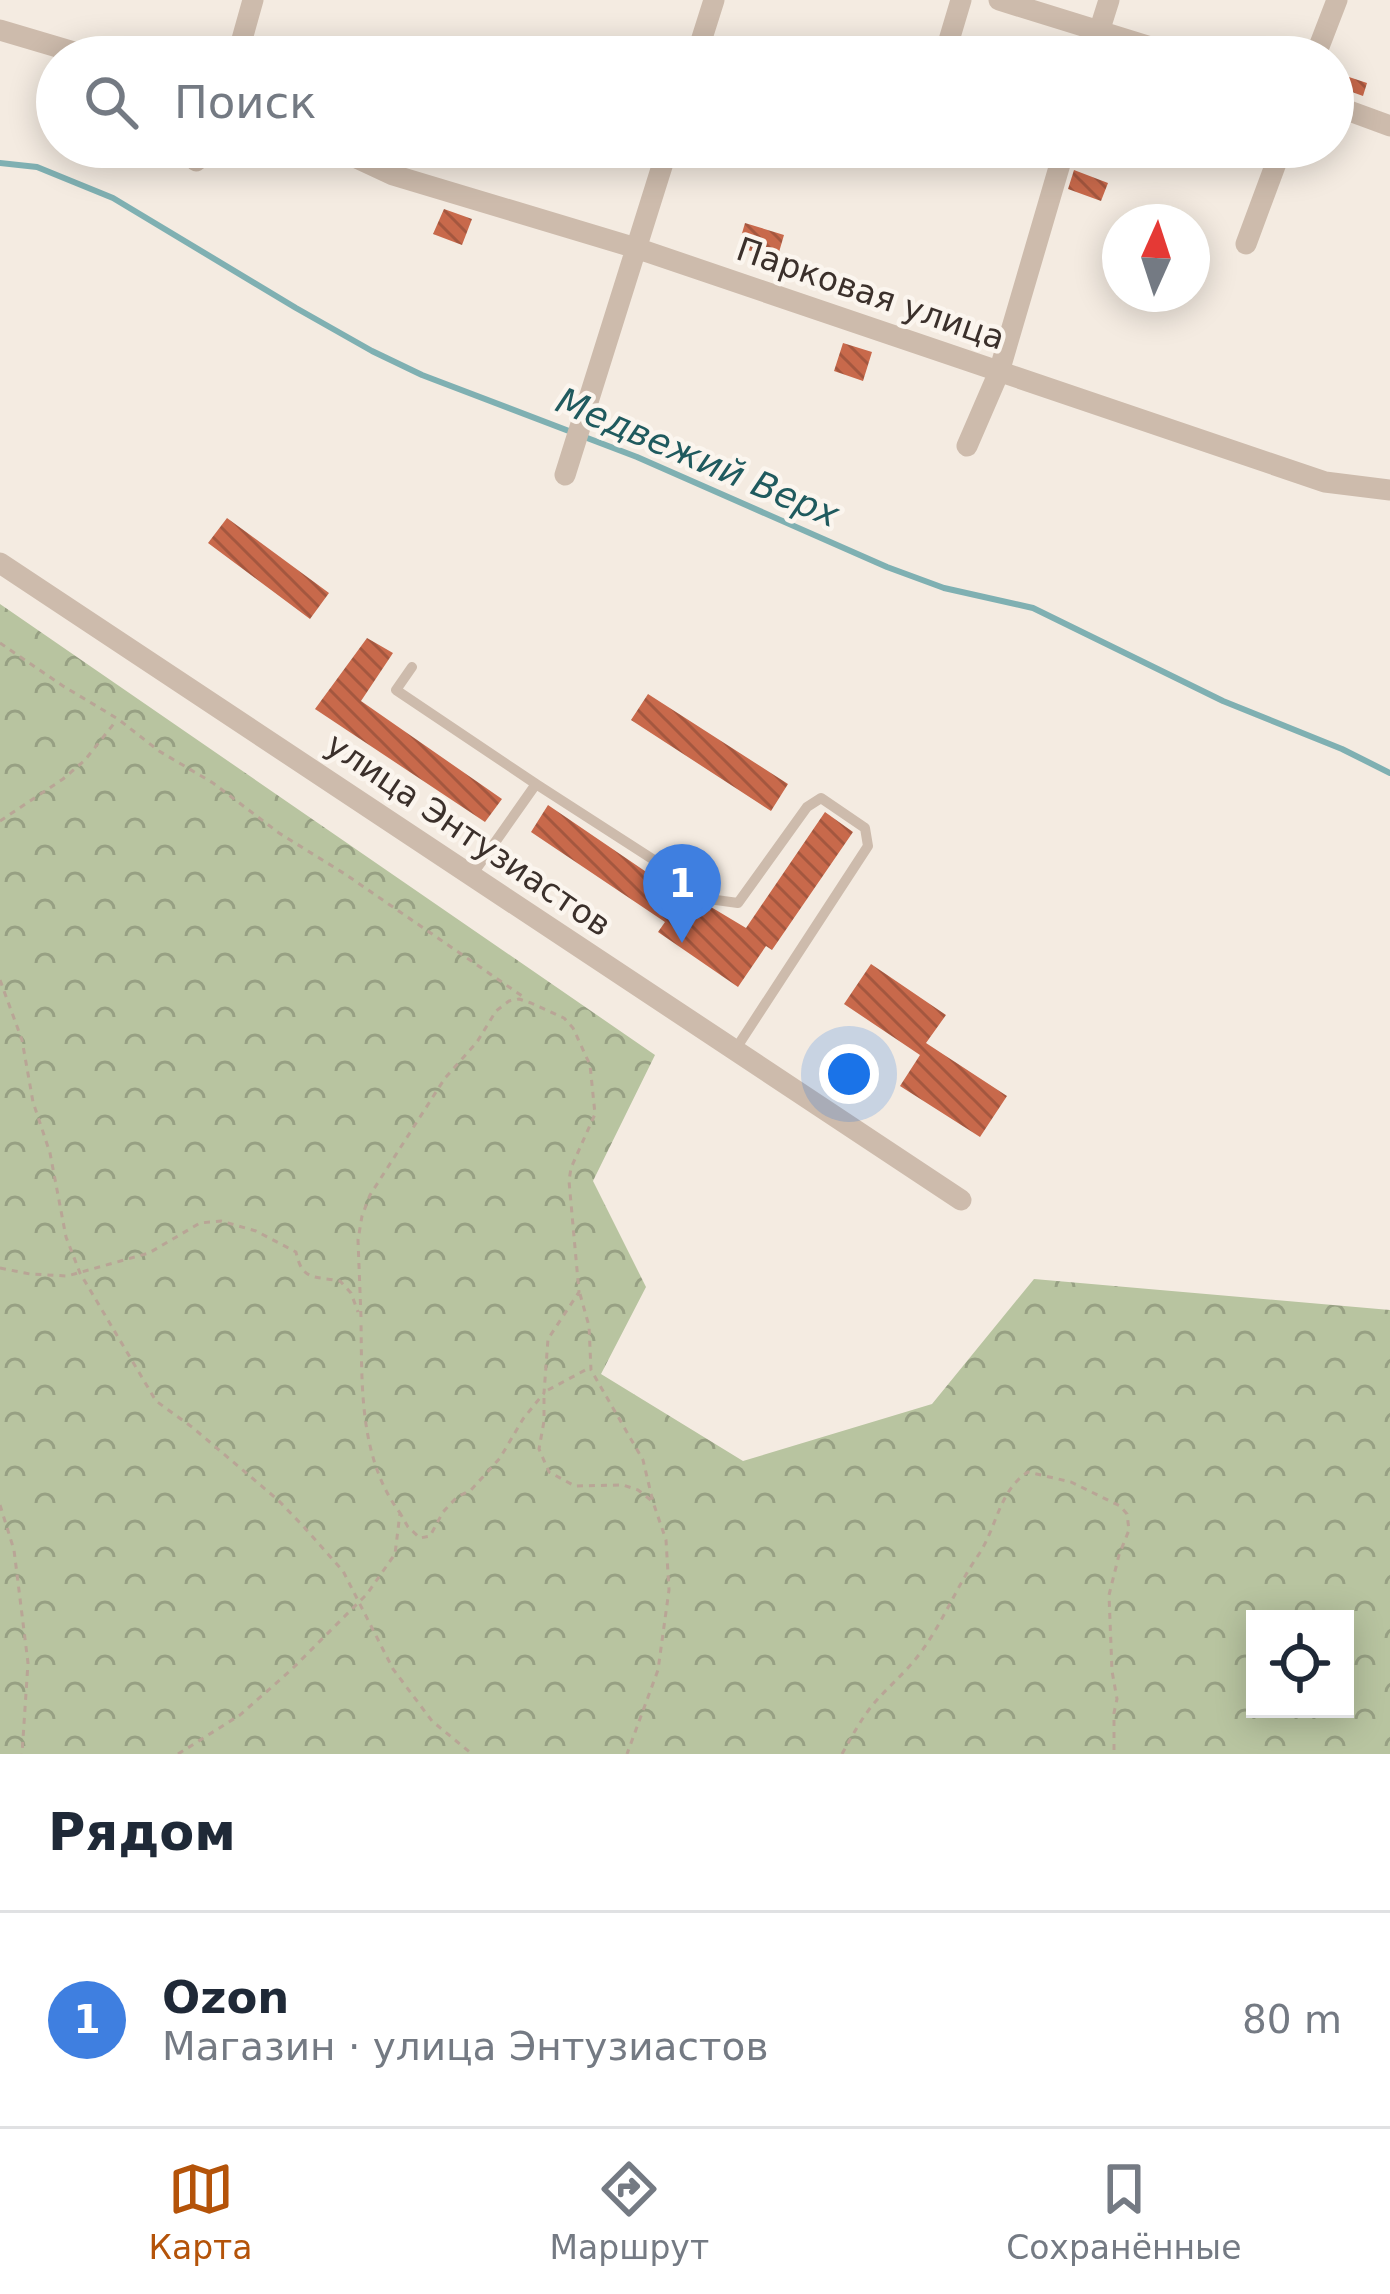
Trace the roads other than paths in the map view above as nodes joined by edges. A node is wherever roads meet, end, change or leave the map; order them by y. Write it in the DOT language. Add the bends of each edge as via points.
graph roads {
  1 [pos="254,0"];
  2 [pos="714,0"];
  3 [pos="961,0"];
  4 [pos="999,0"];
  5 [pos="1109,0"];
  6 [pos="1336,0"];
  7 [pos="0,30"];
  8 [pos="1099,31"];
  9 [pos="243,36"];
  10 [pos="703,36"];
  11 [pos="950,36"];
  12 [pos="1097,36"];
  13 [pos="1115,36"];
  14 [pos="1323,36"];
  15 [pos="36,41"];
  16 [pos="1354,113"];
  17 [pos="1390,126"];
  18 [pos="378,168"];
  19 [pos="661,168"];
  20 [pos="1059,168"];
  21 [pos="1274,168"];
  22 [pos="1246,244"];
  23 [pos="636,248"];
  24 [pos="998,372"];
  25 [pos="967,446"];
  26 [pos="565,475"];
  27 [pos="1390,490"];
  28 [pos="0,563"];
  29 [pos="412,667"];
  30 [pos="536,784"];
  31 [pos="472,874"];
  32 [pos="735,1050"];
  33 [pos="961,1200"];
  1 -- 9 [label="street"];
  2 -- 10 [label="street"];
  3 -- 11 [label="street"];
  4 -- 8 [label="street"];
  5 -- 8 [label="street"];
  6 -- 14 [label="street"];
  7 -- 15 [label="street"];
  8 -- 12 [label="street"];
  8 -- 13 [label="street"];
  16 -- 17 [label="street"];
  18 -- 23 [label="street, Парковая улица"];
  19 -- 23 [label="street"];
  20 -- 24 [label="street"];
  21 -- 22 [label="street"];
  23 -- 24 [label="street, Парковая улица"];
  23 -- 26 [label="street"];
  24 -- 25 [label="street"];
  24 -- 27 [label="street, Парковая улица" via="1325,482"];
  28 -- 31 [label="street, улица Энтузиастов"];
  29 -- 30 [label="lane" via="396,690"];
  30 -- 31 [label="lane"];
  30 -- 32 [label="lane" via="716,900 738,903 821,798 865,828 868,846"];
  31 -- 32 [label="street, улица Энтузиастов"];
  32 -- 33 [label="street, улица Энтузиастов"];
}
